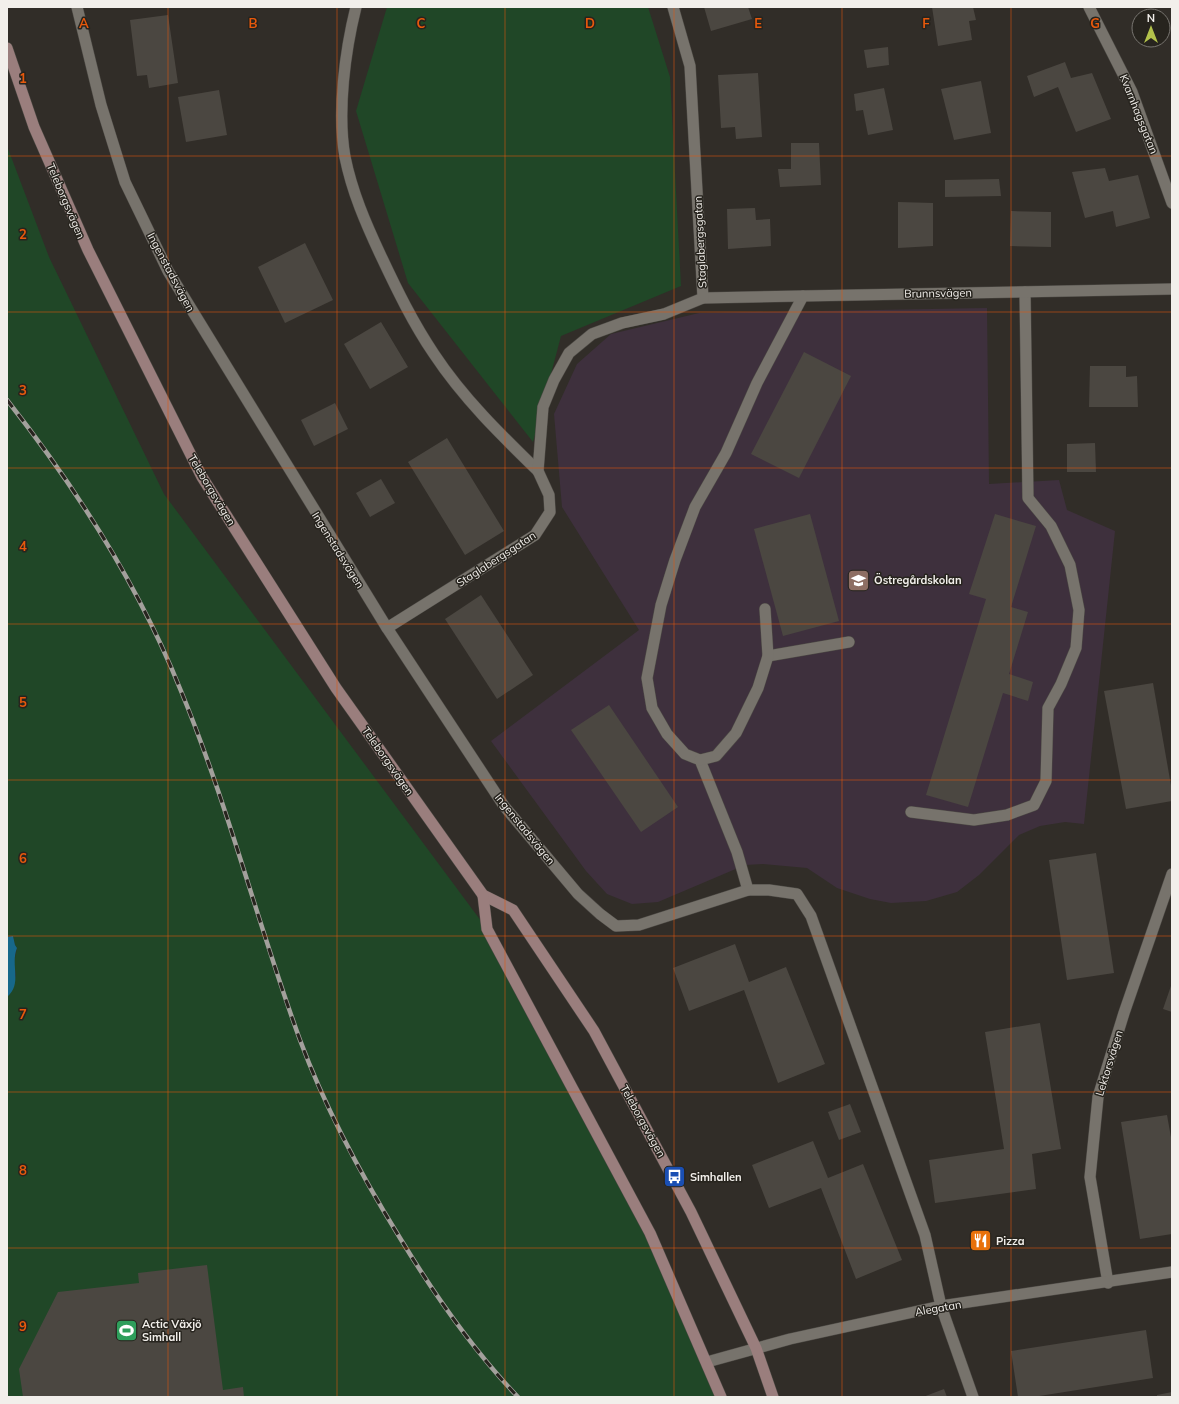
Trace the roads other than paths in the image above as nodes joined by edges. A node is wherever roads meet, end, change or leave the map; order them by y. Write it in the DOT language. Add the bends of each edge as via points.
graph roads {
  1 [pos="77,7"];
  2 [pos="356,7"];
  3 [pos="672,7"];
  4 [pos="1089,7"];
  5 [pos="7,48"];
  6 [pos="1172,202"];
  7 [pos="1172,289"];
  8 [pos="1025,292"];
  9 [pos="803,296"];
  10 [pos="703,298"];
  11 [pos="538,471"];
  12 [pos="765,609"];
  13 [pos="387,628"];
  14 [pos="849,642"];
  15 [pos="768,656"];
  16 [pos="700,760"];
  17 [pos="911,812"];
  18 [pos="1172,874"];
  19 [pos="748,890"];
  20 [pos="483,895"];
  21 [pos="1172,1272"];
  22 [pos="1108,1283"];
  23 [pos="941,1306"];
  24 [pos="756,1348"];
  25 [pos="707,1362"];
  26 [pos="720,1397"];
  27 [pos="773,1397"];
  28 [pos="973,1397"];
  1 -- 13 [label="street, Ingenstadsvägen" via="101,105 125,182 168,270"];
  2 -- 11 [label="street" via="349,34 342,103 345,156 360,210 399,295 434,355 487,421"];
  3 -- 10 [label="street, Staglabergsgatan" via="690,66"];
  4 -- 6 [label="street, Kvarnhagsgatan" via="1132,92"];
  5 -- 20 [label="main road, Teleborgsvägen" via="34,127 88,250 202,477 336,688"];
  7 -- 8 [label="street, Brunnsvägen"];
  8 -- 9 [label="street, Brunnsvägen"];
  8 -- 17 [label="street" via="1028,498 1051,526 1070,565 1079,610 1076,648 1048,708 1046,781 1034,805 1007,815 974,820"];
  9 -- 10 [label="street, Brunnsvägen"];
  9 -- 16 [label="street" via="757,383 726,453 695,508 661,605 647,678 652,708 671,739 684,754"];
  10 -- 11 [label="street, Staglabergsgatan" via="664,314 622,323 592,334 569,353 543,407"];
  11 -- 13 [label="street, Staglabergsgatan" via="549,495 550,512 535,535"];
  12 -- 15 [label="street"];
  13 -- 19 [label="street, Ingenstadsvägen" via="504,806 578,894 616,926 639,925"];
  14 -- 15 [label="street"];
  15 -- 16 [label="street" via="758,688 736,734 716,756"];
  16 -- 19 [label="street" via="737,852"];
  18 -- 22 [label="street, Lektorsvägen" via="1098,1097 1090,1177"];
  19 -- 23 [label="street, Ingenstadsvägen" via="796,894 811,916 925,1235"];
  20 -- 24 [label="main road, Teleborgsvägen" via="513,910 594,1031 674,1177"];
  20 -- 25 [label="main road, Teleborgsvägen" via="487,929 650,1233"];
  21 -- 22 [label="street, Alegatan"];
  22 -- 23 [label="street, Alegatan"];
  23 -- 24 [label="street, Alegatan"];
  23 -- 28 [label="street"];
  24 -- 25 [label="street, Alegatan"];
  24 -- 27 [label="main road, Teleborgsvägen"];
  25 -- 26 [label="main road, Teleborgsvägen"];
}
